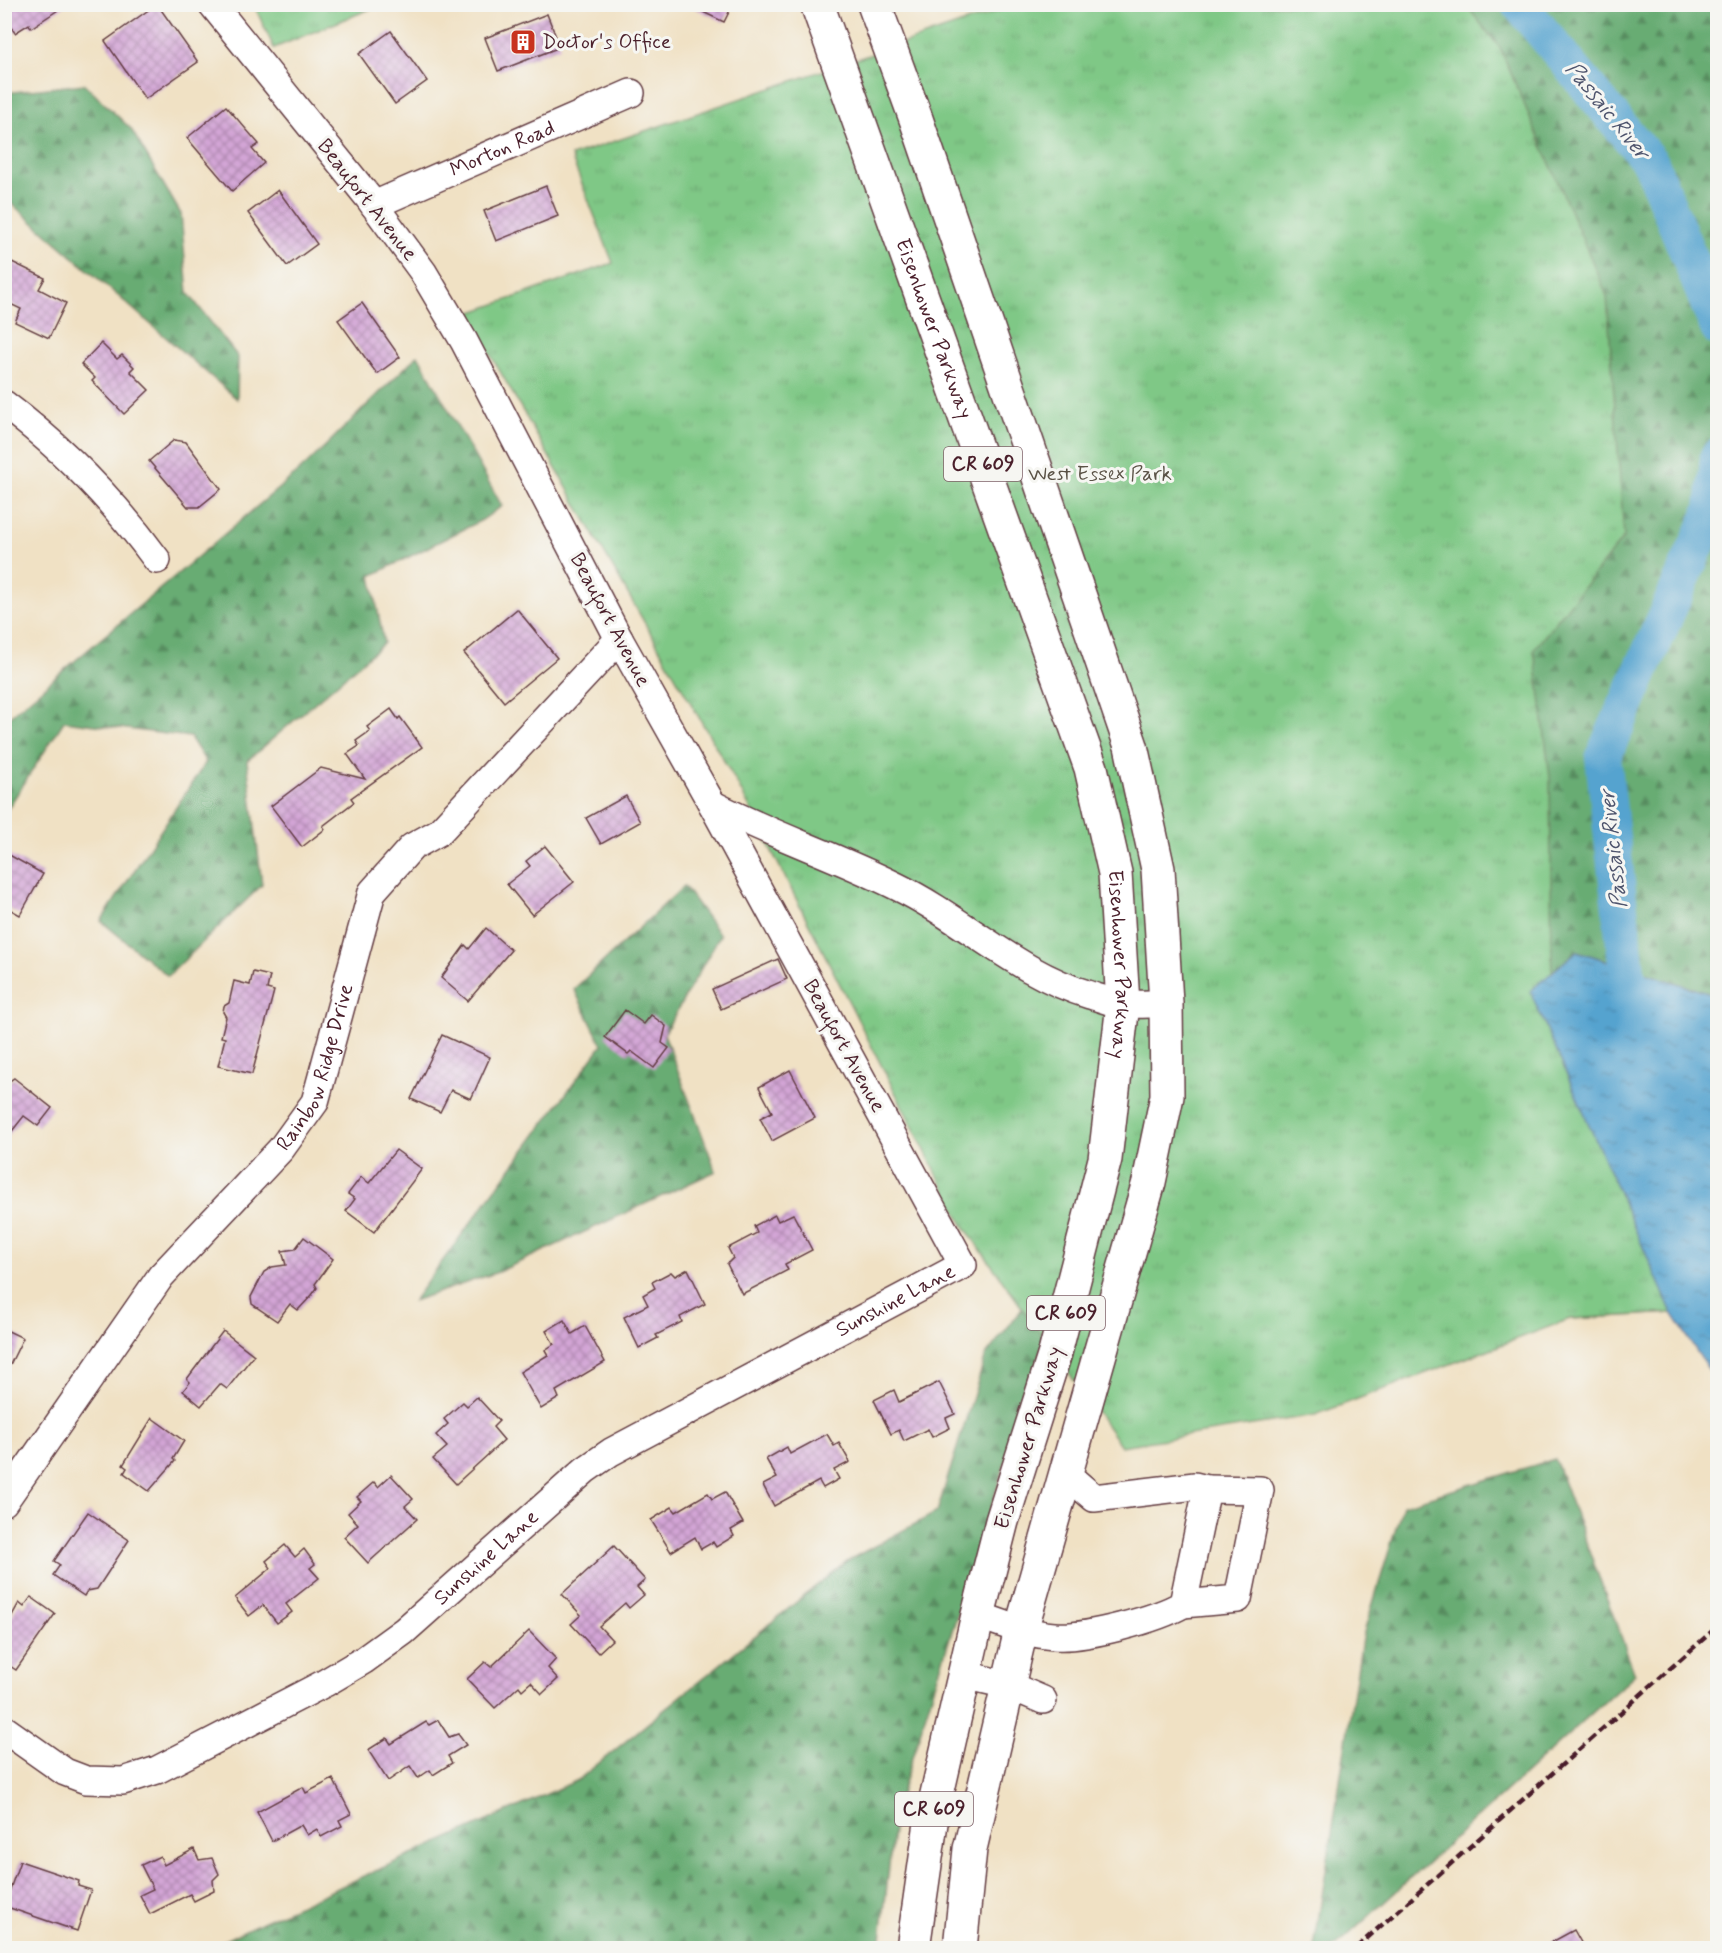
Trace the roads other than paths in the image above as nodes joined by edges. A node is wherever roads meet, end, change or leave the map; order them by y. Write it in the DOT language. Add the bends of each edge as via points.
graph roads {
  1 [pos="212,4"];
  2 [pos="817,4"];
  3 [pos="874,4"];
  4 [pos="632,93"];
  5 [pos="374,205"];
  6 [pos="4,404"];
  7 [pos="157,560"];
  8 [pos="619,639"];
  9 [pos="712,804"];
  10 [pos="1167,1003"];
  11 [pos="1123,1005"];
  12 [pos="963,1265"];
  13 [pos="13,1474"];
  14 [pos="1066,1474"];
  15 [pos="1207,1489"];
  16 [pos="4,1502"];
  17 [pos="1183,1604"];
  18 [pos="978,1616"];
  19 [pos="1021,1630"];
  20 [pos="964,1675"];
  21 [pos="1008,1685"];
  22 [pos="1043,1700"];
  23 [pos="4,1729"];
  24 [pos="913,1948"];
  25 [pos="960,1948"];
  1 -- 5 [label="street, Beaufort Avenue"];
  2 -- 11 [label="main road, Eisenhower Parkway / CR 609" via="1091,768 1115,873"];
  3 -- 10 [label="main road, Eisenhower Parkway / CR 609" via="1131,746 1158,869"];
  4 -- 5 [label="street, Morton Road"];
  5 -- 8 [label="street, Beaufort Avenue" via="423,272 464,341"];
  6 -- 7 [label="street" via="77,465 122,513"];
  8 -- 9 [label="street, Beaufort Avenue"];
  8 -- 13 [label="street, Rainbow Ridge Drive" via="439,832 412,847 372,892 315,1102 281,1149 161,1276"];
  9 -- 11 [label="street" via="898,887 1028,970"];
  9 -- 12 [label="street, Beaufort Avenue"];
  10 -- 11 [label="street"];
  10 -- 14 [label="main road, Eisenhower Parkway / CR 609" via="1165,1107 1146,1193"];
  11 -- 18 [label="main road, Eisenhower Parkway / CR 609" via="1106,1159 1055,1353 1002,1521"];
  12 -- 23 [label="street, Sunshine Lane" via="611,1452 585,1470 404,1631 364,1660 157,1770 123,1781 86,1780 65,1772"];
  13 -- 16 [label="street, Rainbow Ridge Drive"];
  14 -- 15 [label="street" via="1094,1498 1195,1486"];
  14 -- 19 [label="main road, Eisenhower Parkway / CR 609"];
  15 -- 17 [label="street"];
  15 -- 17 [label="street" via="1260,1490 1238,1599"];
  17 -- 19 [label="street" via="1168,1613 1089,1632 1058,1636"];
  18 -- 19 [label="street"];
  18 -- 20 [label="main road, Eisenhower Parkway / CR 609"];
  19 -- 21 [label="main road, Eisenhower Parkway / CR 609"];
  20 -- 21 [label="street"];
  20 -- 24 [label="main road, Eisenhower Parkway / CR 609" via="932,1816"];
  21 -- 22 [label="street"];
  21 -- 25 [label="main road, Eisenhower Parkway / CR 609" via="970,1849"];
}
